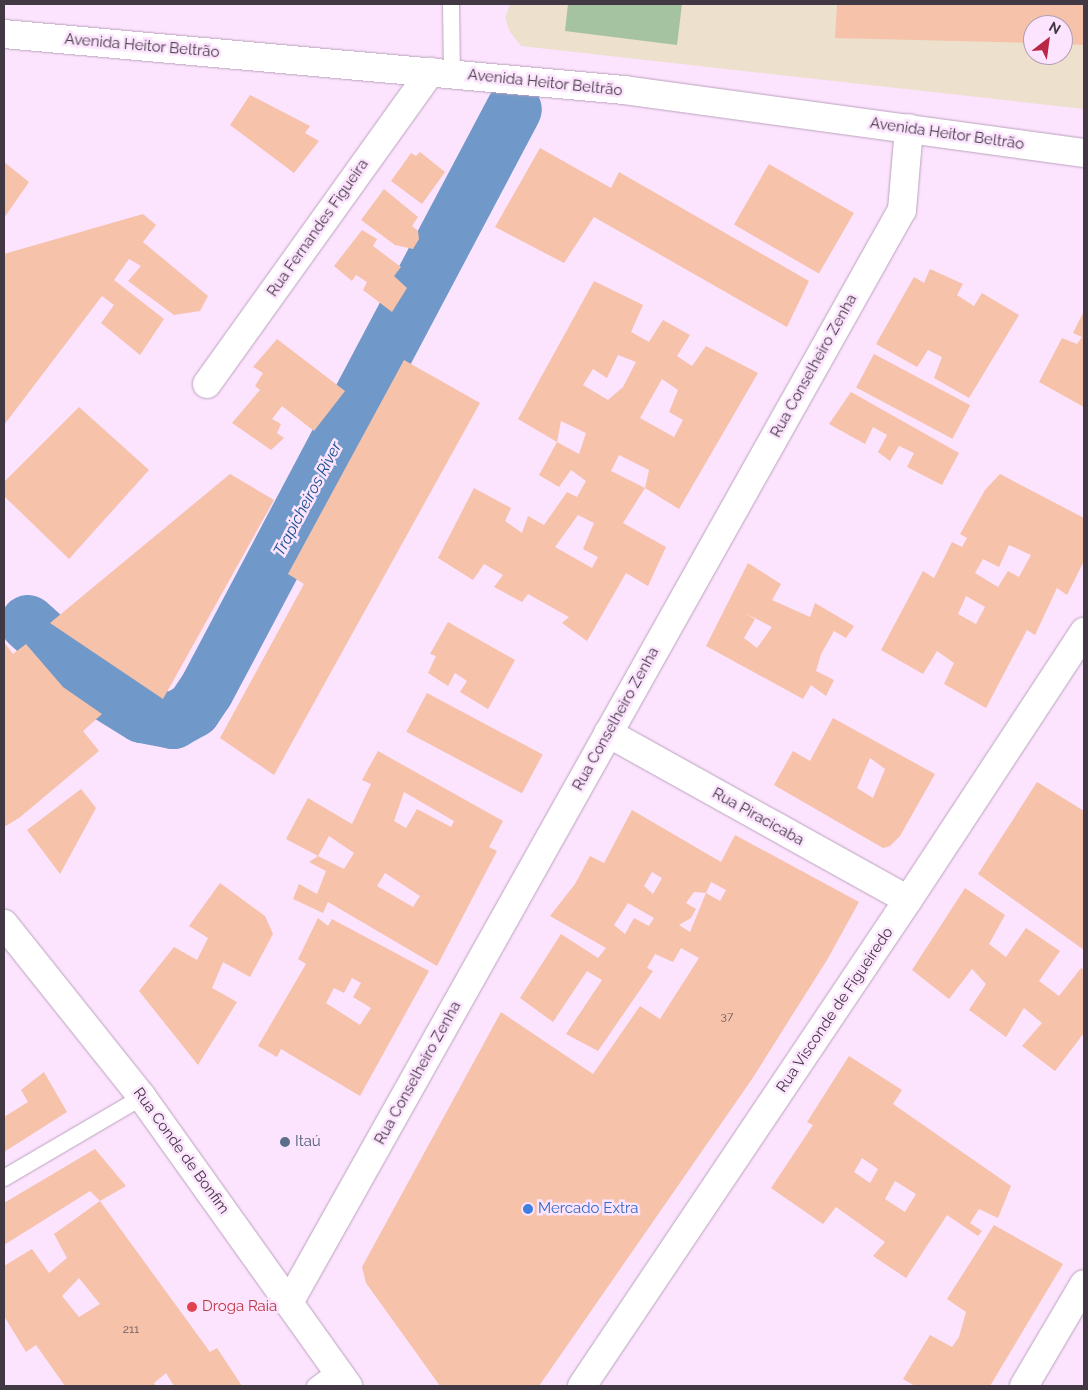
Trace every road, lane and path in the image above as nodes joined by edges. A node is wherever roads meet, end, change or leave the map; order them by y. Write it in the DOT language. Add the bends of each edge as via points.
graph roads {
  1 [pos="451,4"];
  2 [pos="4,34"];
  3 [pos="441,73"];
  4 [pos="909,128"];
  5 [pos="1084,153"];
  6 [pos="207,384"];
  7 [pos="1084,632"];
  8 [pos="608,733"];
  9 [pos="908,900"];
  10 [pos="4,924"];
  11 [pos="142,1097"];
  12 [pos="4,1178"];
  13 [pos="1084,1284"];
  14 [pos="290,1301"];
  15 [pos="342,1378"];
  16 [pos="315,1386"];
  17 [pos="582,1386"];
  18 [pos="1024,1386"];
  1 -- 3 [label="lane"];
  2 -- 3 [label="street, Avenida Heitor Beltrão"];
  3 -- 4 [label="street, Avenida Heitor Beltrão" via="624,90"];
  3 -- 6 [label="street, Rua Fernandes Figueira"];
  4 -- 5 [label="street, Avenida Heitor Beltrão"];
  4 -- 8 [label="street, Rua Conselheiro Zenha" via="902,210"];
  7 -- 9 [label="street, Rua Visconde de Figueiredo"];
  8 -- 9 [label="street, Rua Piracicaba"];
  8 -- 14 [label="street, Rua Conselheiro Zenha"];
  9 -- 17 [label="street, Rua Visconde de Figueiredo"];
  10 -- 11 [label="street, Rua Conde de Bonfim"];
  11 -- 12 [label="lane"];
  11 -- 14 [label="street, Rua Conde de Bonfim"];
  13 -- 18 [label="street"];
  14 -- 15 [label="street, Rua Conde de Bonfim"];
  15 -- 16 [label="lane"];
}
